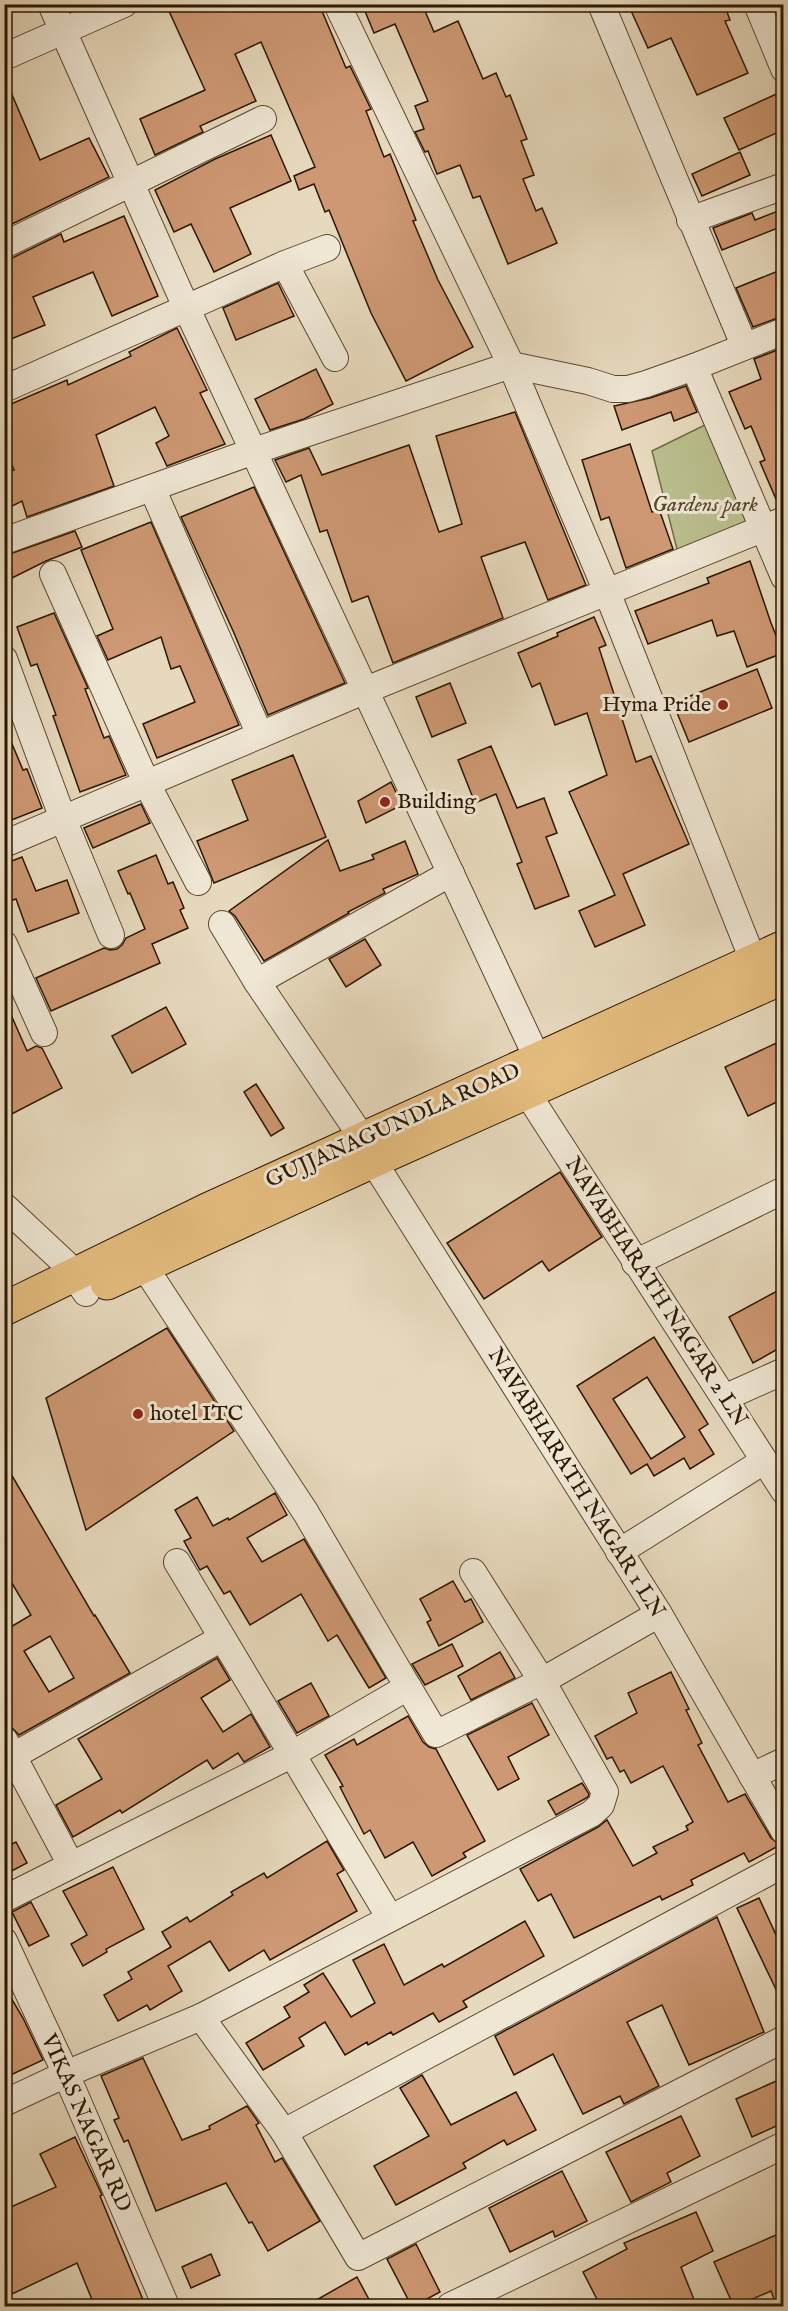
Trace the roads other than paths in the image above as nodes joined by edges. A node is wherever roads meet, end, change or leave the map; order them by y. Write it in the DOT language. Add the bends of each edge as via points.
graph roads {
  1 [pos="51,4"];
  2 [pos="124,4"];
  3 [pos="337,4"];
  4 [pos="601,4"];
  5 [pos="757,4"];
  6 [pos="62,32"];
  7 [pos="4,57"];
  8 [pos="783,69"];
  9 [pos="263,119"];
  10 [pos="131,182"];
  11 [pos="783,186"];
  12 [pos="690,220"];
  13 [pos="4,245"];
  14 [pos="327,248"];
  15 [pos="285,264"];
  16 [pos="186,307"];
  17 [pos="783,331"];
  18 [pos="744,345"];
  19 [pos="335,358"];
  20 [pos="511,365"];
  21 [pos="694,367"];
  22 [pos="4,389"];
  23 [pos="254,450"];
  24 [pos="152,488"];
  25 [pos="773,524"];
  26 [pos="4,541"];
  27 [pos="53,574"];
  28 [pos="783,577"];
  29 [pos="607,592"];
  30 [pos="4,659"];
  31 [pos="366,690"];
  32 [pos="260,735"];
  33 [pos="146,782"];
  34 [pos="63,819"];
  35 [pos="4,844"];
  36 [pos="451,873"];
  37 [pos="198,882"];
  38 [pos="222,924"];
  39 [pos="111,935"];
  40 [pos="4,944"];
  41 [pos="783,947"];
  42 [pos="753,960"];
  43 [pos="783,977"];
  44 [pos="257,982"];
  45 [pos="44,1033"];
  46 [pos="538,1060"];
  47 [pos="527,1093"];
  48 [pos="368,1150"];
  49 [pos="783,1190"];
  50 [pos="4,1206"];
  51 [pos="635,1263"];
  52 [pos="144,1266"];
  53 [pos="80,1284"];
  54 [pos="4,1309"];
  55 [pos="4,1333"];
  56 [pos="783,1371"];
  57 [pos="724,1398"];
  58 [pos="764,1461"];
  59 [pos="783,1491"];
  60 [pos="619,1552"];
  61 [pos="177,1562"];
  62 [pos="473,1572"];
  63 [pos="659,1614"];
  64 [pos="222,1638"];
  65 [pos="542,1681"];
  66 [pos="408,1687"];
  67 [pos="9,1748"];
  68 [pos="291,1755"];
  69 [pos="783,1761"];
  70 [pos="752,1776"];
  71 [pos="783,1831"];
  72 [pos="783,1864"];
  73 [pos="71,1865"];
  74 [pos="4,1899"];
  75 [pos="390,1918"];
  76 [pos="4,1941"];
  77 [pos="201,2017"];
  78 [pos="783,2039"];
  79 [pos="66,2074"];
  80 [pos="4,2103"];
  81 [pos="284,2132"];
  82 [pos="783,2145"];
  83 [pos="166,2307"];
  84 [pos="450,2307"];
  1 -- 6 [label="street"];
  2 -- 6 [label="street"];
  3 -- 20 [label="street"];
  4 -- 12 [label="street"];
  5 -- 8 [label="street"];
  6 -- 7 [label="street"];
  6 -- 10 [label="street"];
  9 -- 10 [label="street"];
  10 -- 13 [label="street"];
  10 -- 16 [label="street"];
  11 -- 12 [label="street"];
  12 -- 18 [label="street"];
  14 -- 15 [label="street"];
  15 -- 16 [label="street"];
  15 -- 19 [label="street"];
  16 -- 22 [label="street"];
  16 -- 23 [label="street"];
  17 -- 18 [label="street"];
  18 -- 21 [label="street"];
  20 -- 21 [label="street" via="613,389 628,389"];
  20 -- 23 [label="street"];
  20 -- 29 [label="street"];
  21 -- 25 [label="street"];
  23 -- 24 [label="street"];
  23 -- 31 [label="street"];
  24 -- 26 [label="street"];
  24 -- 32 [label="street"];
  25 -- 28 [label="street"];
  25 -- 29 [label="street"];
  27 -- 33 [label="street"];
  29 -- 31 [label="street"];
  29 -- 42 [label="street"];
  30 -- 34 [label="street"];
  31 -- 32 [label="street"];
  31 -- 36 [label="street"];
  32 -- 33 [label="street"];
  33 -- 34 [label="street"];
  33 -- 37 [label="street"];
  34 -- 35 [label="street"];
  34 -- 39 [label="street"];
  36 -- 44 [label="street"];
  36 -- 46 [label="street"];
  38 -- 44 [label="street, NAVABHARATH NAGAR 1 LN"];
  40 -- 45 [label="street"];
  41 -- 42 [label="main road, GUJJANAGUNDLA ROAD"];
  42 -- 46 [label="main road, GUJJANAGUNDLA ROAD"];
  43 -- 47 [label="main road, GUJJANAGUNDLA ROAD"];
  44 -- 48 [label="street, NAVABHARATH NAGAR 1 LN"];
  46 -- 48 [label="main road, GUJJANAGUNDLA ROAD"];
  47 -- 48 [label="main road, GUJJANAGUNDLA ROAD"];
  47 -- 51 [label="street, NAVABHARATH NAGAR 2 LN"];
  48 -- 52 [label="main road, GUJJANAGUNDLA ROAD"];
  48 -- 53 [label="main road, GUJJANAGUNDLA ROAD"];
  48 -- 60 [label="street, NAVABHARATH NAGAR 1 LN"];
  49 -- 51 [label="street"];
  50 -- 53 [label="street"];
  51 -- 57 [label="street, NAVABHARATH NAGAR 2 LN"];
  52 -- 53 [label="main road, GUJJANAGUNDLA ROAD"];
  52 -- 66 [label="street" via="306,1513"];
  53 -- 54 [label="main road, GUJJANAGUNDLA ROAD"];
  53 -- 55 [label="main road, GUJJANAGUNDLA ROAD"];
  56 -- 57 [label="street"];
  57 -- 58 [label="street, NAVABHARATH NAGAR 2 LN"];
  58 -- 59 [label="street, NAVABHARATH NAGAR 2 LN"];
  58 -- 60 [label="street"];
  60 -- 63 [label="street, NAVABHARATH NAGAR 1 LN"];
  61 -- 64 [label="street"];
  62 -- 65 [label="street"];
  63 -- 65 [label="street"];
  63 -- 70 [label="street, NAVABHARATH NAGAR 1 LN"];
  64 -- 67 [label="street"];
  64 -- 68 [label="street"];
  65 -- 66 [label="street" via="436,1734"];
  65 -- 75 [label="street" via="606,1792 601,1805 591,1814"];
  66 -- 68 [label="street"];
  67 -- 73 [label="street"];
  68 -- 73 [label="street"];
  68 -- 75 [label="street"];
  69 -- 70 [label="street"];
  70 -- 71 [label="street, NAVABHARATH NAGAR 1 LN"];
  72 -- 81 [label="street"];
  73 -- 74 [label="street"];
  75 -- 77 [label="street"];
  76 -- 79 [label="street, VIKAS NAGAR RD"];
  77 -- 79 [label="street"];
  77 -- 81 [label="street"];
  78 -- 81 [label="street" via="358,2257"];
  79 -- 80 [label="street"];
  79 -- 83 [label="street, VIKAS NAGAR RD"];
  82 -- 84 [label="street"];
}
